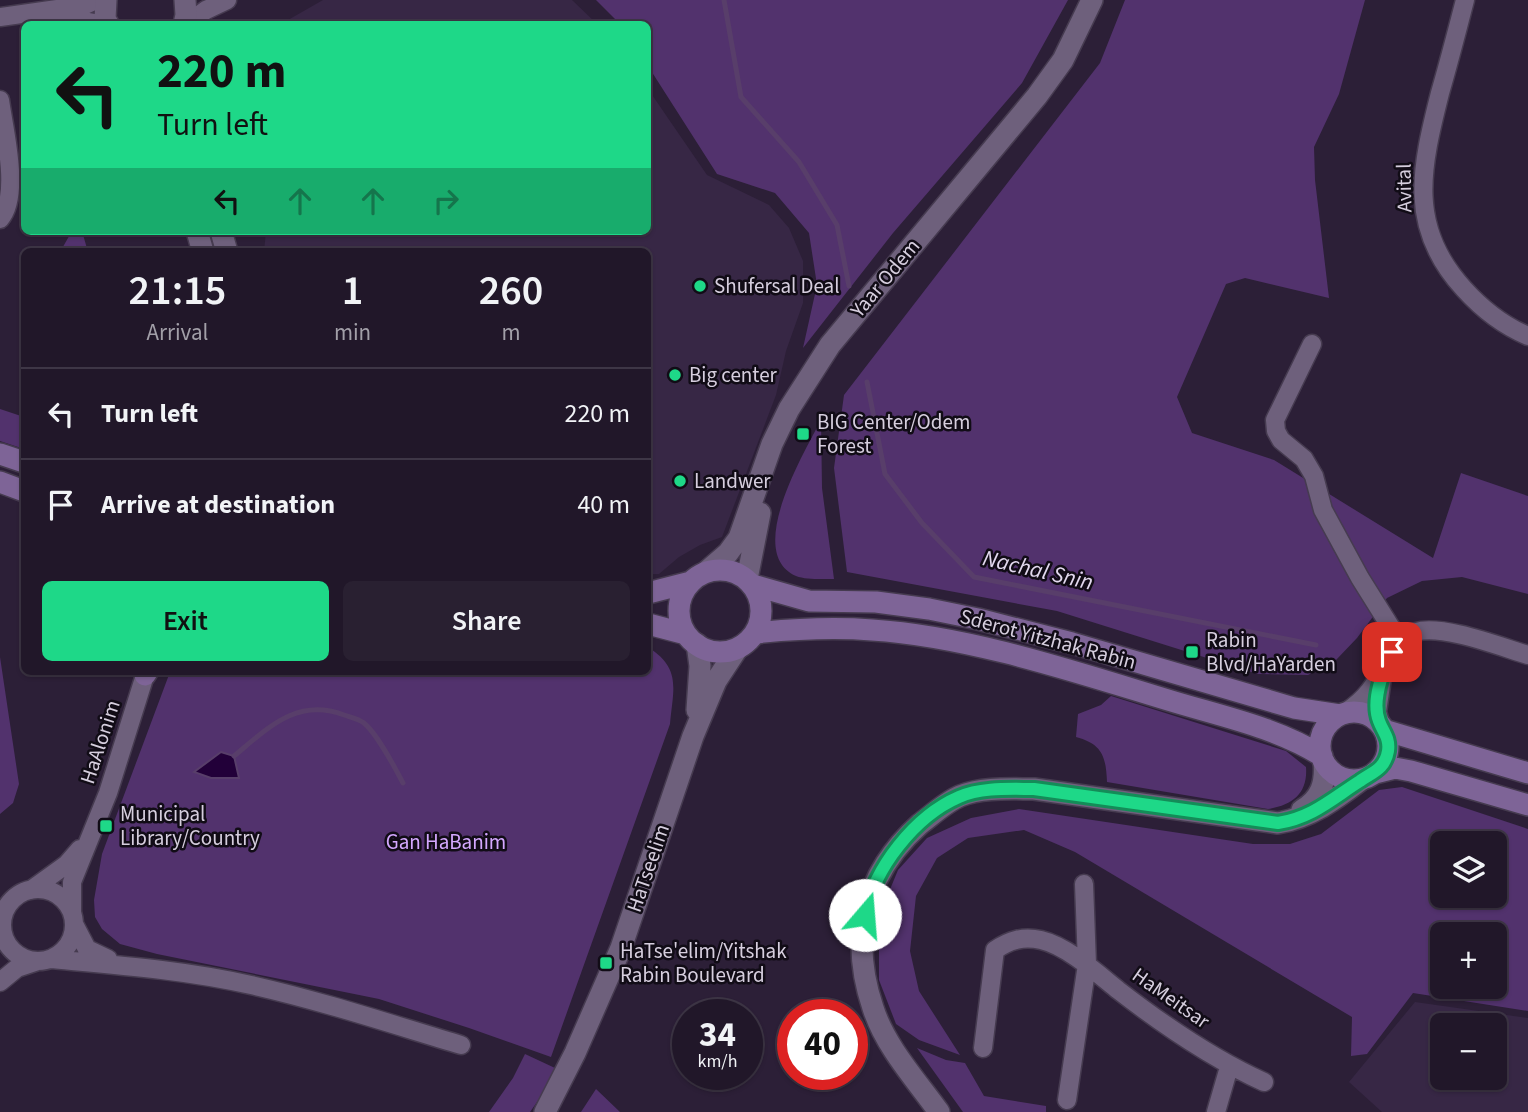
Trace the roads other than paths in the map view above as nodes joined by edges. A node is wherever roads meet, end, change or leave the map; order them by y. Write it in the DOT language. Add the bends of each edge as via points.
graph roads {
  1 [pos="96,0"];
  2 [pos="106,0"];
  3 [pos="185,0"];
  4 [pos="227,0"];
  5 [pos="1092,0"];
  6 [pos="1105,0"];
  7 [pos="1465,0"];
  8 [pos="4,17"];
  9 [pos="72,21"];
  10 [pos="106,21"];
  11 [pos="185,21"];
  12 [pos="190,21"];
  13 [pos="0,100"];
  14 [pos="0,219"];
  15 [pos="1528,337"];
  16 [pos="1312,344"];
  17 [pos="0,454"];
  18 [pos="21,461"];
  19 [pos="0,482"];
  20 [pos="21,490"];
  21 [pos="698,577"];
  22 [pos="750,582"];
  23 [pos="651,592"];
  24 [pos="651,626"];
  25 [pos="755,633"];
  26 [pos="692,639"];
  27 [pos="1399,642"];
  28 [pos="737,649"];
  29 [pos="1528,655"];
  30 [pos="1383,673"];
  31 [pos="145,675"];
  32 [pos="1343,714"];
  33 [pos="1382,726"];
  34 [pos="693,736"];
  35 [pos="1323,759"];
  36 [pos="1528,774"];
  37 [pos="1368,777"];
  38 [pos="1528,804"];
  39 [pos="1278,823"];
  40 [pos="95,825"];
  41 [pos="1084,884"];
  42 [pos="31,890"];
  43 [pos="73,919"];
  44 [pos="4,937"];
  45 [pos="0,957"];
  46 [pos="44,960"];
  47 [pos="1087,964"];
  48 [pos="128,966"];
  49 [pos="0,982"];
  50 [pos="461,1045"];
  51 [pos="983,1048"];
  52 [pos="1229,1067"];
  53 [pos="1264,1082"];
  54 [pos="1067,1100"];
  55 [pos="545,1112"];
  56 [pos="939,1112"];
  57 [pos="1216,1112"];
  1 -- 8 [label="street"];
  2 -- 10 [label="street"];
  3 -- 11 [label="street"];
  4 -- 12 [label="street"];
  5 -- 21 [label="street, Yaar Odem" via="1063,60 1037,96 853,316 812,372 772,444 739,538"];
  6 -- 22 [label="street, Yaar Odem" via="1074,63 1014,143 863,317 797,412 757,520"];
  7 -- 15 [label="street, Avital" via="1423,166 1430,238 1446,270 1489,314"];
  8 -- 9 [label="street"];
  13 -- 14 [label="street" via="11,190"];
  16 -- 27 [label="street" via="1275,420 1276,431 1314,476 1323,510"];
  17 -- 18 [label="main road"];
  19 -- 20 [label="main road"];
  21 -- 22 [label="main road" via="720,569"];
  21 -- 23 [label="main road"];
  21 -- 26 [label="main road" via="682,594 679,608 682,627"];
  22 -- 25 [label="main road" via="762,610"];
  22 -- 32 [label="main road, Sderot Yitzhak Rabin" via="809,601 876,603 978,619 1294,708"];
  24 -- 26 [label="main road"];
  25 -- 28 [label="main road"];
  25 -- 35 [label="main road, Sderot Yitzhak Rabin" via="874,630 972,646 1286,736"];
  26 -- 28 [label="main road" via="715,652"];
  26 -- 34 [label="street, HaTseelim" via="700,666"];
  27 -- 29 [label="street" via="1415,632 1432,630"];
  27 -- 30 [label="street"];
  28 -- 34 [label="street, HaTseelim" via="716,681"];
  30 -- 32 [label="street" via="1374,688"];
  30 -- 33 [label="street" via="1377,712"];
  31 -- 40 [label="street, HaAlonim"];
  32 -- 33 [label="main road" via="1359,711"];
  32 -- 35 [label="main road" via="1326,726 1321,738"];
  33 -- 36 [label="main road"];
  33 -- 37 [label="main road" via="1389,747 1386,759"];
  34 -- 55 [label="street, HaTseelim" via="621,948"];
  35 -- 37 [label="main road" via="1338,776 1349,780"];
  35 -- 39 [label="street" via="1323,785 1317,797"];
  37 -- 38 [label="main road" via="1395,768"];
  37 -- 39 [label="street" via="1324,806"];
  39 -- 56 [label="street" via="1034,789 960,796 931,815 885,862 869,897 861,933 873,1010"];
  40 -- 42 [label="street, HaAlonim" via="67,864"];
  40 -- 43 [label="street, HaAlonim" via="72,882"];
  41 -- 47 [label="street"];
  42 -- 43 [label="street" via="56,894"];
  42 -- 44 [label="street" via="16,896 4,913"];
  43 -- 46 [label="street" via="72,937 65,947"];
  43 -- 48 [label="street" via="87,949"];
  44 -- 45 [label="street"];
  44 -- 46 [label="street" via="14,952"];
  46 -- 48 [label="street"];
  46 -- 49 [label="street" via="17,968"];
  47 -- 51 [label="street, HaMeitsar" via="1044,941 1025,938 995,950"];
  47 -- 52 [label="street, HaMeitsar"];
  47 -- 54 [label="street"];
  48 -- 50 [label="street" via="248,984"];
  52 -- 53 [label="street, HaMeitsar"];
  52 -- 57 [label="street"];
}
